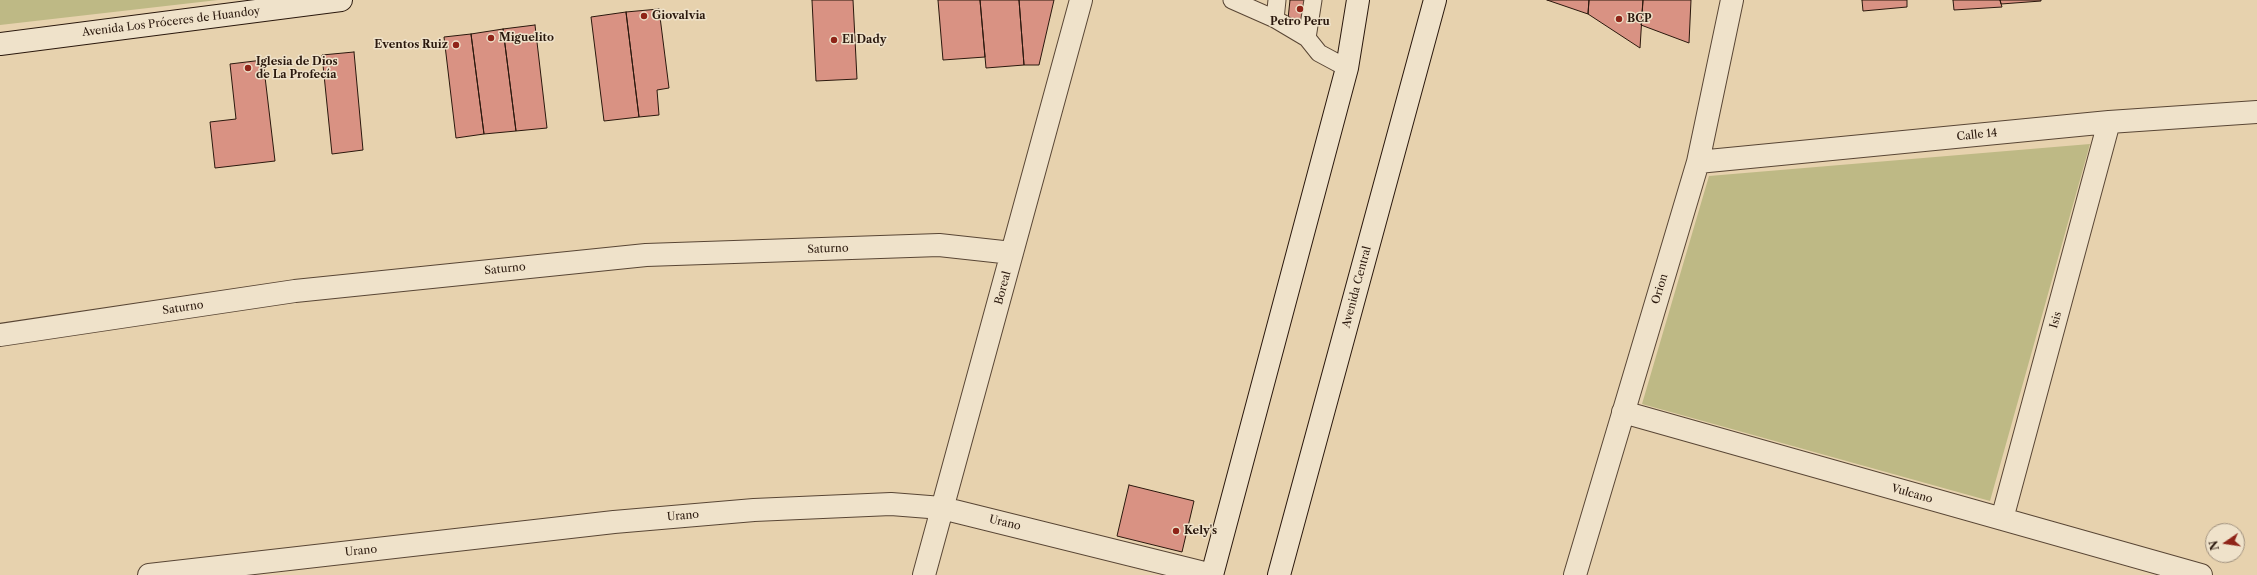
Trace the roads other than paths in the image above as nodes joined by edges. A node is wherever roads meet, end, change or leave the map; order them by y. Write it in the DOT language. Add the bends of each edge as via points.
graph roads {
  1 [pos="341,0"];
  2 [pos="1081,0"];
  3 [pos="1232,0"];
  4 [pos="1277,0"];
  5 [pos="1313,0"];
  6 [pos="1358,0"];
  7 [pos="1435,0"];
  8 [pos="1732,0"];
  9 [pos="1275,19"];
  10 [pos="1307,38"];
  11 [pos="0,44"];
  12 [pos="1347,68"];
  13 [pos="2257,112"];
  14 [pos="2109,122"];
  15 [pos="1698,162"];
  16 [pos="1012,253"];
  17 [pos="0,335"];
  18 [pos="1623,412"];
  19 [pos="942,508"];
  20 [pos="2002,519"];
  21 [pos="149,575"];
  22 [pos="924,575"];
  23 [pos="1212,575"];
  24 [pos="1279,575"];
  25 [pos="1576,575"];
  26 [pos="2201,575"];
  1 -- 11 [label="street, Avenida Los Próceres de Huandoy"];
  2 -- 16 [label="street, Boreal"];
  3 -- 9 [label="lane"];
  4 -- 9 [label="lane"];
  5 -- 10 [label="lane"];
  6 -- 12 [label="street"];
  7 -- 24 [label="street, Avenida Central"];
  8 -- 15 [label="street, Orion"];
  9 -- 10 [label="lane"];
  10 -- 12 [label="lane" via="1319,53"];
  12 -- 23 [label="street"];
  13 -- 14 [label="street, Calle 14"];
  14 -- 15 [label="street, Calle 14"];
  14 -- 20 [label="street, Isis"];
  15 -- 18 [label="street, Orion"];
  16 -- 17 [label="street, Saturno" via="940,245 646,255 295,291"];
  16 -- 19 [label="street, Boreal"];
  18 -- 20 [label="street, Vulcano"];
  18 -- 25 [label="street, Orion"];
  19 -- 21 [label="street, Urano" via="891,504 614,522"];
  19 -- 22 [label="street, Boreal"];
  19 -- 23 [label="street, Urano"];
  20 -- 26 [label="street, Vulcano"];
}
